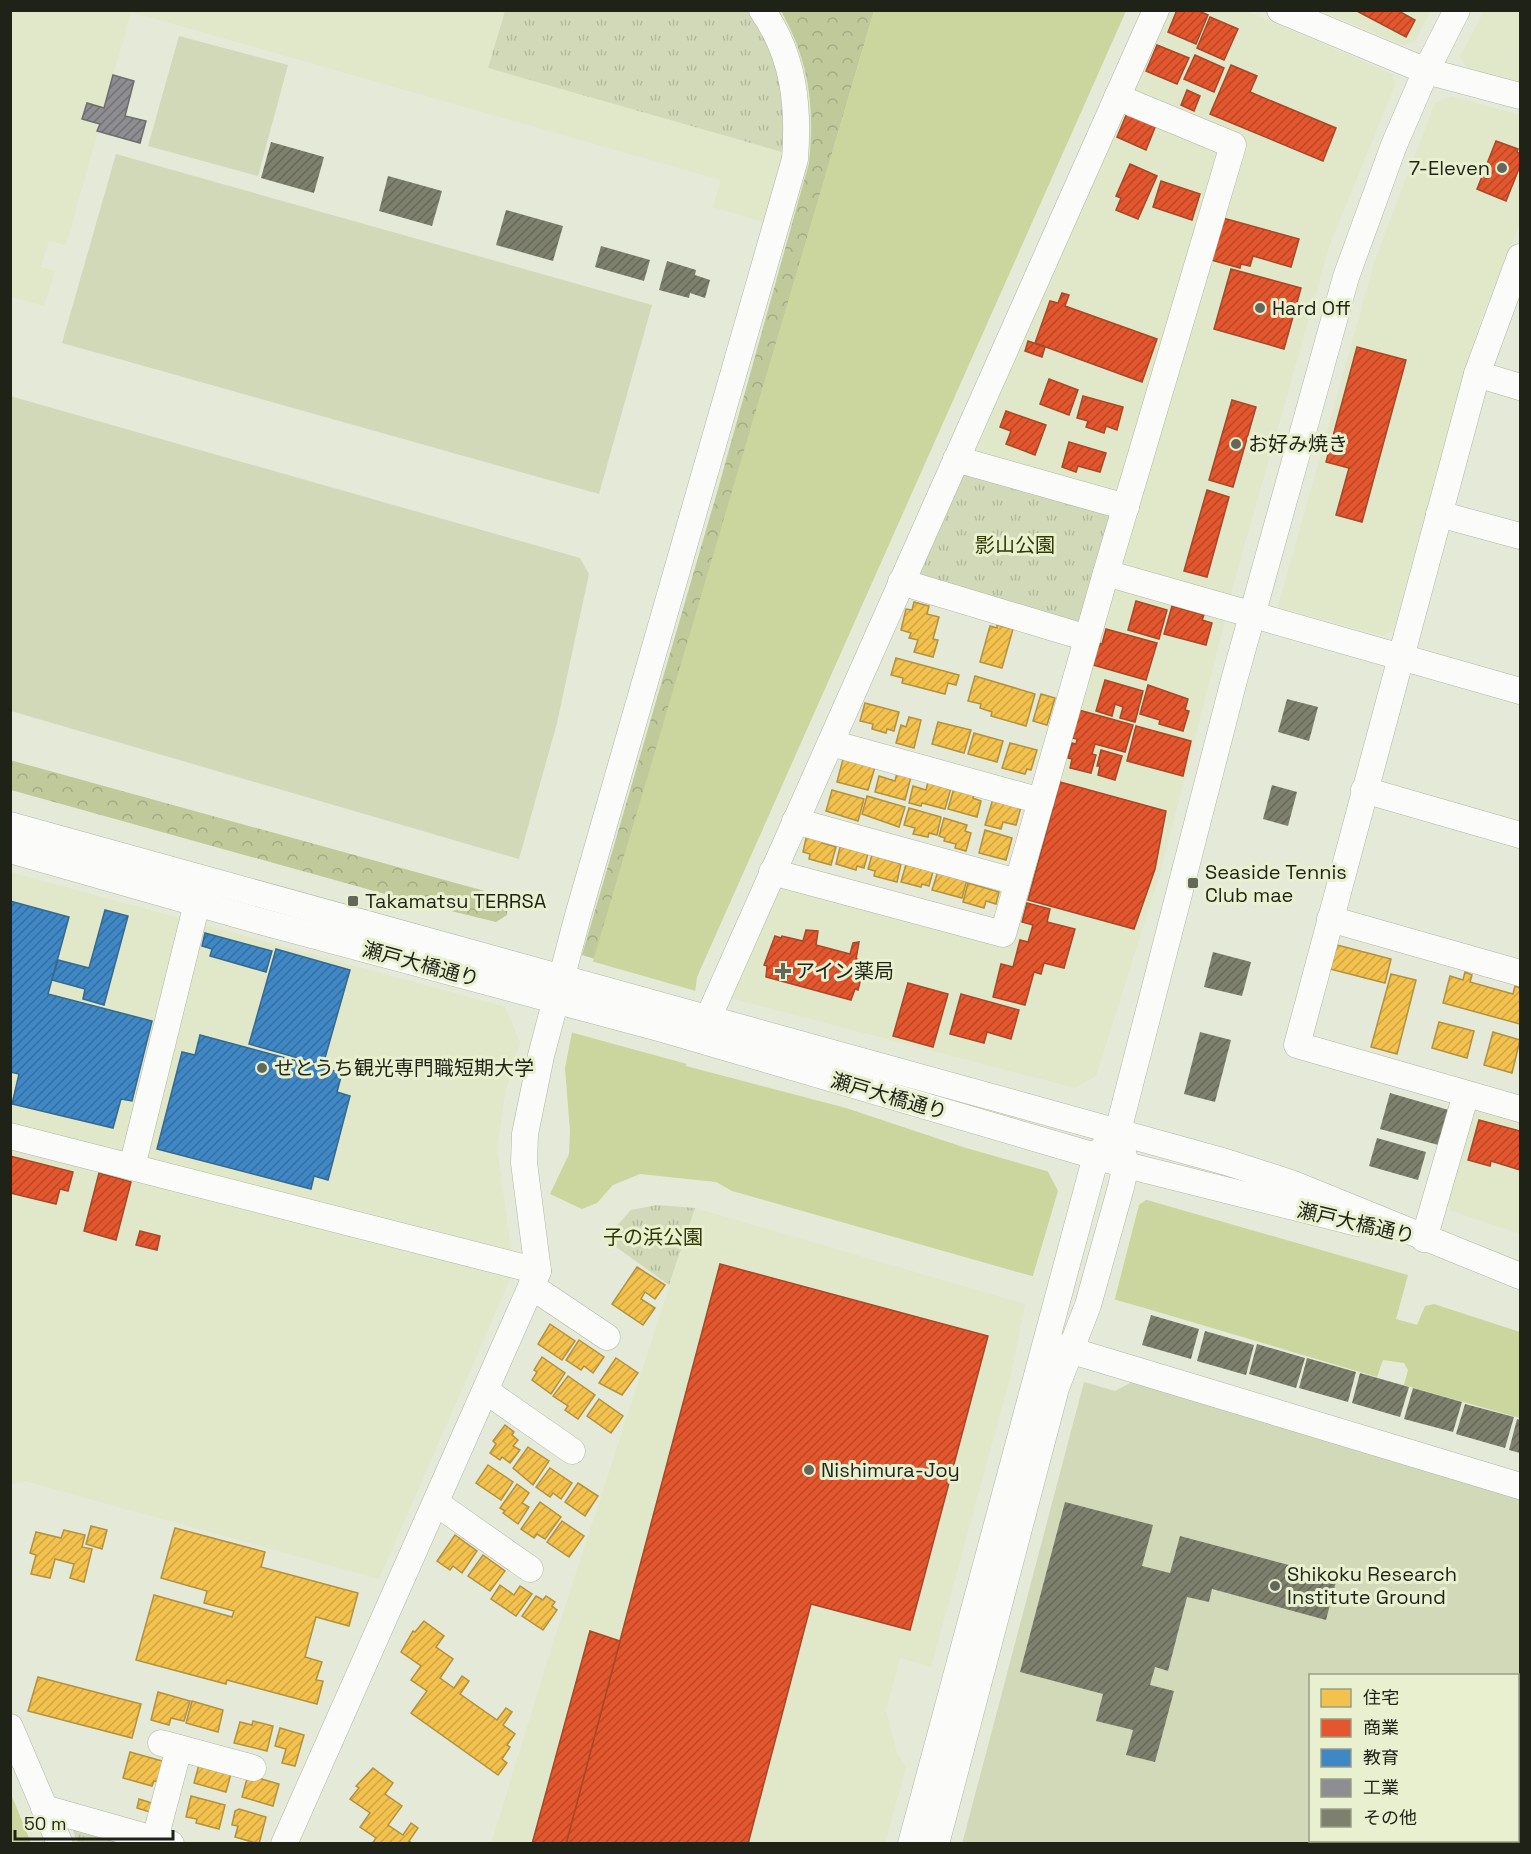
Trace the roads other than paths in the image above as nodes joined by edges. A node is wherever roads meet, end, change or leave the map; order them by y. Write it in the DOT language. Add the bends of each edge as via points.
graph roads {
  1 [pos="762,10"];
  2 [pos="1156,10"];
  3 [pos="1457,10"];
  4 [pos="1281,11"];
  5 [pos="1426,71"];
  6 [pos="1521,96"];
  7 [pos="1117,97"];
  8 [pos="1521,257"];
  9 [pos="1477,374"];
  10 [pos="1521,387"];
  11 [pos="956,459"];
  12 [pos="1125,507"];
  13 [pos="1438,514"];
  14 [pos="1521,536"];
  15 [pos="1106,573"];
  16 [pos="901,582"];
  17 [pos="1251,616"];
  18 [pos="1087,638"];
  19 [pos="1401,657"];
  20 [pos="1521,691"];
  21 [pos="831,743"];
  22 [pos="1364,790"];
  23 [pos="1041,801"];
  24 [pos="795,820"];
  25 [pos="10,825"];
  26 [pos="1521,835"];
  27 [pos="10,850"];
  28 [pos="772,872"];
  29 [pos="1017,882"];
  30 [pos="197,903"];
  31 [pos="1330,919"];
  32 [pos="1521,974"];
  33 [pos="570,991"];
  34 [pos="698,1028"];
  35 [pos="1466,1094"];
  36 [pos="1521,1109"];
  37 [pos="1118,1131"];
  38 [pos="10,1136"];
  39 [pos="132,1167"];
  40 [pos="1093,1167"];
  41 [pos="1124,1176"];
  42 [pos="1424,1239"];
  43 [pos="1521,1276"];
  44 [pos="535,1278"];
  45 [pos="607,1337"];
  46 [pos="1044,1342"];
  47 [pos="1071,1350"];
  48 [pos="486,1390"];
  49 [pos="572,1451"];
  50 [pos="1521,1486"];
  51 [pos="436,1503"];
  52 [pos="530,1569"];
  53 [pos="10,1727"];
  54 [pos="253,1768"];
  55 [pos="44,1808"];
  56 [pos="163,1841"];
  57 [pos="60,1844"];
  58 [pos="284,1844"];
  59 [pos="911,1844"];
  60 [pos="936,1844"];
  1 -- 33 [label="street" via="782,45 795,85 795,159"];
  2 -- 7 [label="street"];
  3 -- 5 [label="street"];
  4 -- 5 [label="street"];
  5 -- 6 [label="street"];
  5 -- 17 [label="street" via="1346,277"];
  7 -- 11 [label="street"];
  7 -- 12 [label="street" via="1233,145"];
  8 -- 9 [label="street"];
  9 -- 10 [label="street"];
  9 -- 13 [label="street"];
  11 -- 12 [label="street"];
  11 -- 16 [label="street"];
  12 -- 15 [label="street"];
  13 -- 14 [label="street"];
  13 -- 19 [label="street"];
  15 -- 17 [label="street"];
  15 -- 18 [label="street"];
  16 -- 18 [label="street"];
  16 -- 21 [label="street"];
  17 -- 19 [label="street"];
  17 -- 37 [label="street"];
  18 -- 23 [label="street"];
  19 -- 20 [label="street"];
  19 -- 22 [label="street"];
  21 -- 23 [label="street"];
  21 -- 24 [label="street"];
  22 -- 26 [label="street"];
  22 -- 31 [label="street"];
  23 -- 29 [label="street"];
  24 -- 28 [label="street"];
  24 -- 29 [label="street"];
  25 -- 33 [label="street, 瀬戸大橋通り" via="350,921"];
  27 -- 30 [label="street, 瀬戸大橋通り"];
  28 -- 29 [label="street" via="1003,934"];
  28 -- 34 [label="street"];
  30 -- 33 [label="street, 瀬戸大橋通り"];
  30 -- 39 [label="street"];
  31 -- 32 [label="street"];
  31 -- 35 [label="street" via="1297,1045"];
  33 -- 34 [label="street, 瀬戸大橋通り"];
  33 -- 44 [label="street" via="525,1134 524,1163"];
  34 -- 37 [label="street, 瀬戸大橋通り" via="904,1075"];
  34 -- 40 [label="street, 瀬戸大橋通り"];
  35 -- 36 [label="street"];
  35 -- 42 [label="street"];
  37 -- 40 [label="street"];
  37 -- 41 [label="street"];
  37 -- 42 [label="street, 瀬戸大橋通り" via="1291,1182"];
  38 -- 39 [label="street"];
  39 -- 44 [label="street"];
  40 -- 41 [label="street, 瀬戸大橋通り"];
  40 -- 46 [label="street"];
  41 -- 42 [label="street, 瀬戸大橋通り" via="1262,1201"];
  41 -- 47 [label="street" via="1088,1305"];
  42 -- 43 [label="street"];
  44 -- 45 [label="street"];
  44 -- 48 [label="street"];
  46 -- 47 [label="street"];
  46 -- 59 [label="street"];
  47 -- 50 [label="street"];
  47 -- 60 [label="street" via="1056,1388"];
  48 -- 49 [label="street"];
  48 -- 51 [label="street"];
  51 -- 52 [label="street"];
  51 -- 58 [label="street"];
  53 -- 55 [label="street"];
  54 -- 56 [label="street" via="170,1746"];
  55 -- 56 [label="street"];
  55 -- 57 [label="street"];
}
